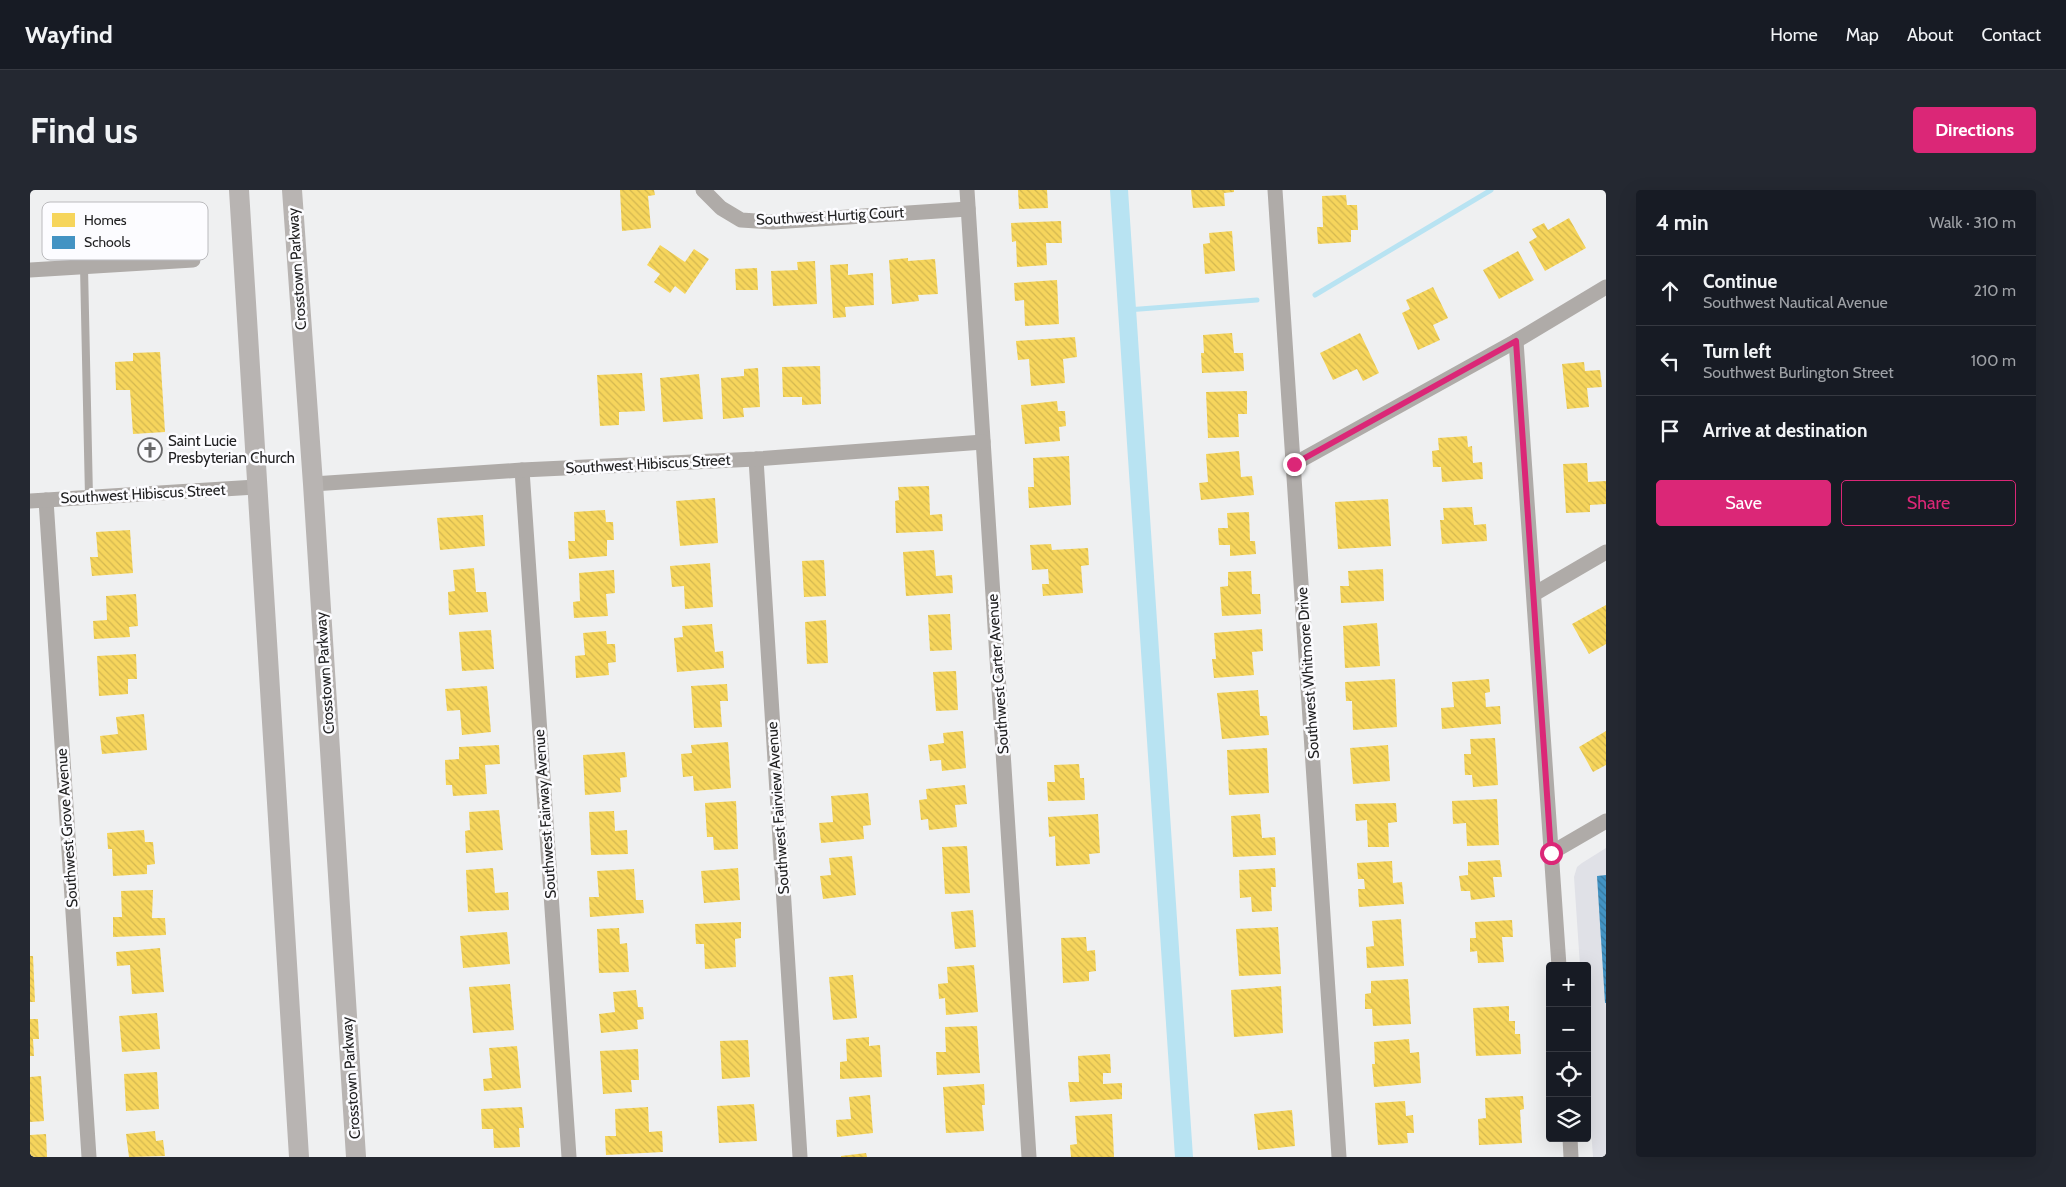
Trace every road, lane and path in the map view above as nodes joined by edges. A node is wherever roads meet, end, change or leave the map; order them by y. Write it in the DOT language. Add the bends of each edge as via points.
graph roads {
  1 [pos="239,190"];
  2 [pos="292,190"];
  3 [pos="703,190"];
  4 [pos="967,190"];
  5 [pos="1275,190"];
  6 [pos="968,209"];
  7 [pos="193,260"];
  8 [pos="84,267"];
  9 [pos="30,270"];
  10 [pos="1606,287"];
  11 [pos="1516,341"];
  12 [pos="983,442"];
  13 [pos="756,459"];
  14 [pos="1294,464"];
  15 [pos="522,470"];
  16 [pos="313,484"];
  17 [pos="256,487"];
  18 [pos="89,497"];
  19 [pos="46,500"];
  20 [pos="30,501"];
  21 [pos="1606,552"];
  22 [pos="1534,594"];
  23 [pos="1606,821"];
  24 [pos="1551,853"];
  25 [pos="1559,962"];
  26 [pos="1570,1142"];
  27 [pos="89,1157"];
  28 [pos="299,1157"];
  29 [pos="356,1157"];
  30 [pos="569,1157"];
  31 [pos="800,1157"];
  32 [pos="1029,1157"];
  33 [pos="1339,1157"];
  34 [pos="1571,1157"];
  1 -- 17 [label="main road"];
  2 -- 16 [label="main road, Crosstown Parkway"];
  3 -- 6 [label="street, Southwest Hurtig Court" via="721,208 741,220 773,222"];
  4 -- 6 [label="street, Southwest Carter Avenue"];
  5 -- 14 [label="street, Southwest Whitmore Drive"];
  6 -- 12 [label="street, Southwest Carter Avenue"];
  7 -- 8 [label="street"];
  8 -- 9 [label="street"];
  8 -- 18 [label="lane"];
  10 -- 11 [label="street"];
  11 -- 14 [label="street"];
  11 -- 22 [label="street"];
  12 -- 13 [label="street, Southwest Hibiscus Street"];
  12 -- 32 [label="street, Southwest Carter Avenue"];
  13 -- 15 [label="street, Southwest Hibiscus Street"];
  13 -- 31 [label="street, Southwest Fairview Avenue"];
  14 -- 33 [label="street, Southwest Whitmore Drive"];
  15 -- 16 [label="street, Southwest Hibiscus Street"];
  15 -- 30 [label="street, Southwest Fairway Avenue"];
  16 -- 29 [label="main road, Crosstown Parkway"];
  17 -- 18 [label="street, Southwest Hibiscus Street"];
  17 -- 28 [label="main road"];
  18 -- 19 [label="street, Southwest Hibiscus Street"];
  19 -- 20 [label="street, Southwest Hibiscus Street"];
  19 -- 27 [label="street, Southwest Grove Avenue"];
  21 -- 22 [label="street"];
  22 -- 24 [label="street"];
  23 -- 24 [label="street"];
  24 -- 25 [label="street"];
  26 -- 34 [label="street"];
}
